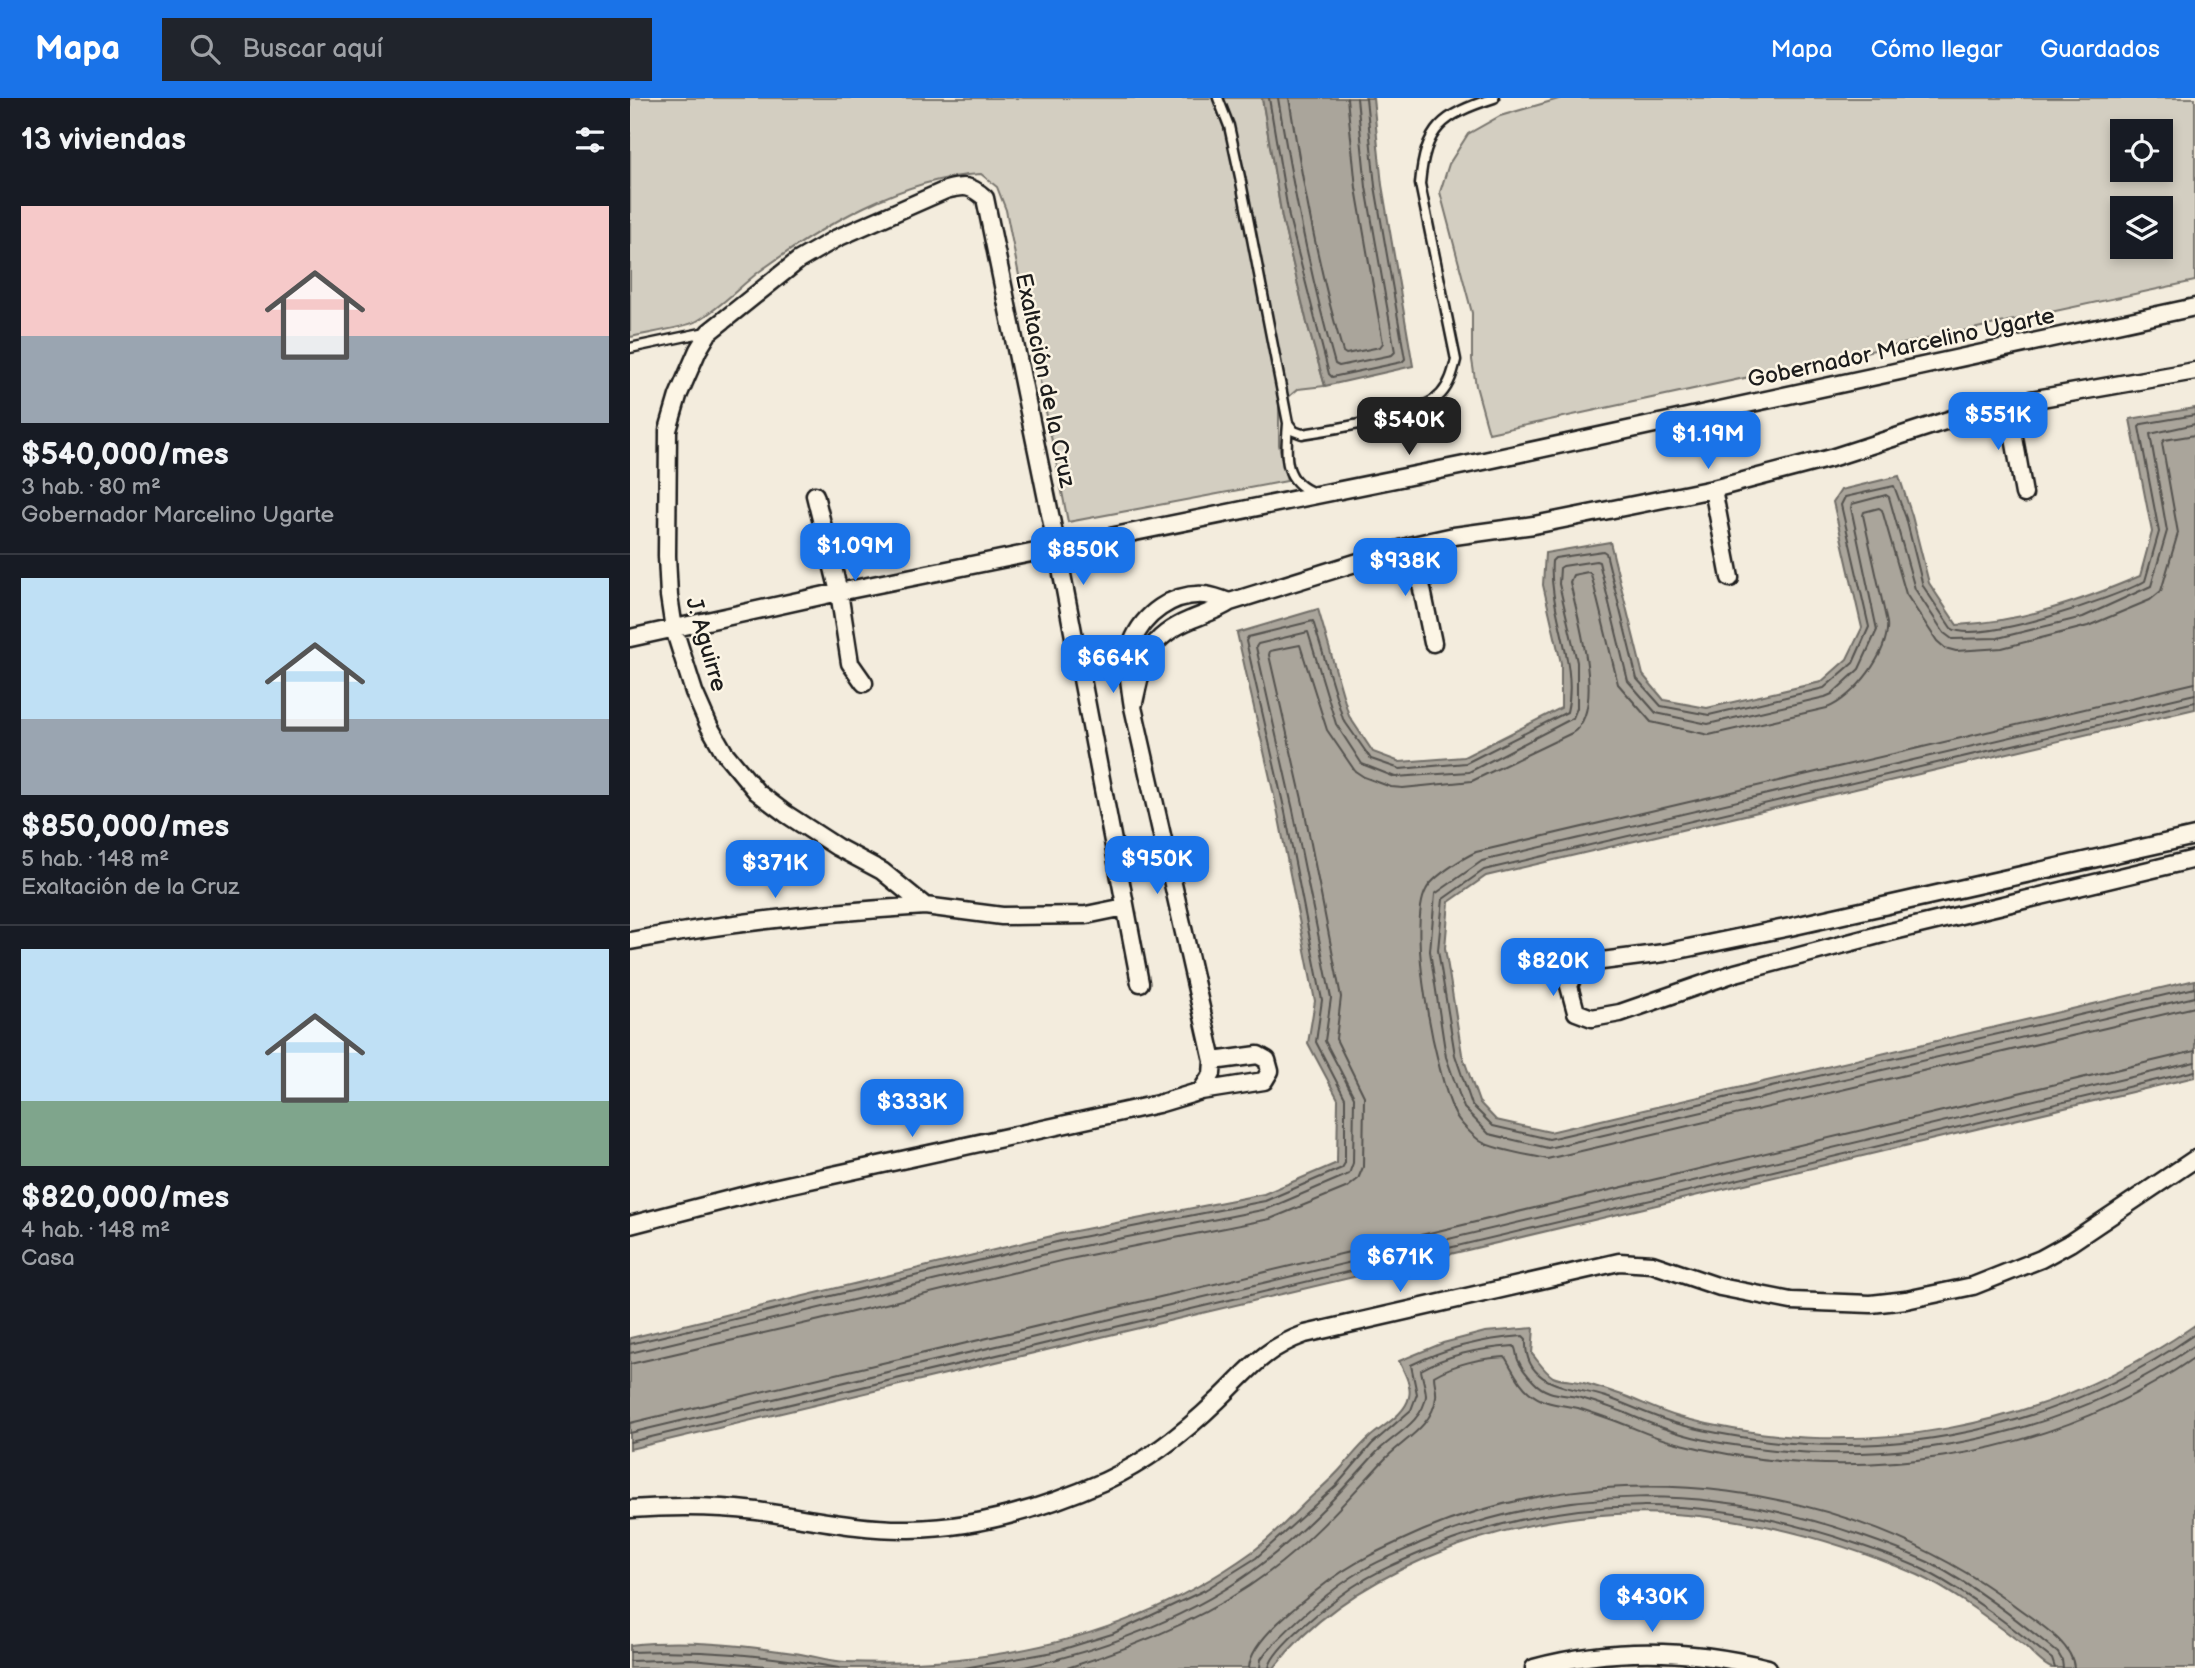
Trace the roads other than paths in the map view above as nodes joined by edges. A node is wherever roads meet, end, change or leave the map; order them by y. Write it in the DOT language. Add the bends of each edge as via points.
graph roads {
  1 [pos="1217,98"];
  2 [pos="1494,98"];
  3 [pos="985,198"];
  4 [pos="2195,307"];
  5 [pos="709,332"];
  6 [pos="630,348"];
  7 [pos="2195,371"];
  8 [pos="2008,404"];
  9 [pos="1288,422"];
  10 [pos="1713,489"];
  11 [pos="2024,494"];
  12 [pos="816,495"];
  13 [pos="1318,495"];
  14 [pos="1413,545"];
  15 [pos="1057,548"];
  16 [pos="1731,578"];
  17 [pos="839,592"];
  18 [pos="1230,602"];
  19 [pos="674,629"];
  20 [pos="630,638"];
  21 [pos="1433,643"];
  22 [pos="863,683"];
  23 [pos="1133,707"];
  24 [pos="2195,836"];
  25 [pos="2195,859"];
  26 [pos="1908,901"];
  27 [pos="926,906"];
  28 [pos="1125,906"];
  29 [pos="1914,926"];
  30 [pos="630,941"];
  31 [pos="1140,983"];
  32 [pos="1213,1060"];
  33 [pos="1201,1091"];
  34 [pos="2195,1159"];
  35 [pos="630,1225"];
  36 [pos="630,1509"];
  37 [pos="1534,1668"];
  38 [pos="1768,1668"];
  1 -- 9 [label="lane" via="1240,177"];
  2 -- 9 [label="lane" via="1452,114 1434,131 1422,158 1420,184 1456,359 1452,378 1440,395 1422,407 1302,434 1294,432"];
  3 -- 5 [label="street, J. Aguirre" via="973,188 955,188 837,237 799,260"];
  3 -- 15 [label="street, Exaltación de la Cruz"];
  4 -- 13 [label="street, Gobernador Marcelino Ugarte"];
  5 -- 6 [label="lane"];
  5 -- 19 [label="street, J. Aguirre" via="678,396 668,430 667,556"];
  7 -- 8 [label="street"];
  8 -- 10 [label="street"];
  8 -- 11 [label="street"];
  9 -- 13 [label="lane" via="1286,455 1292,479"];
  10 -- 14 [label="street"];
  10 -- 16 [label="street"];
  12 -- 17 [label="street"];
  13 -- 15 [label="street, Gobernador Marcelino Ugarte"];
  14 -- 18 [label="street"];
  14 -- 21 [label="street"];
  15 -- 17 [label="street, Gobernador Marcelino Ugarte"];
  15 -- 28 [label="street, Exaltación de la Cruz"];
  17 -- 19 [label="street, Gobernador Marcelino Ugarte"];
  17 -- 22 [label="street" via="850,663"];
  18 -- 23 [label="street" via="1159,639 1143,659"];
  18 -- 23 [label="street" via="1205,595 1178,598 1143,623 1131,644"];
  19 -- 20 [label="street, Gobernador Marcelino Ugarte"];
  19 -- 27 [label="street, J. Aguirre" via="709,726 757,792 837,847 882,871"];
  23 -- 32 [label="street"];
  24 -- 26 [label="street"];
  25 -- 29 [label="street"];
  26 -- 29 [label="street"];
  26 -- 29 [label="street" via="1677,950 1594,962 1576,970 1569,986 1576,1012 1592,1018 1620,1013 1735,973"];
  27 -- 28 [label="street" via="1002,916 1086,915"];
  27 -- 30 [label="street" via="771,918"];
  28 -- 31 [label="street, Exaltación de la Cruz"];
  32 -- 33 [label="street" via="1212,1074"];
  32 -- 33 [label="street" via="1258,1055 1267,1060 1270,1071 1264,1081"];
  33 -- 35 [label="street"];
  34 -- 36 [label="street" via="2041,1259 1939,1294 1871,1304 1791,1301 1720,1287 1652,1264 1619,1262 1305,1334 1268,1351 1197,1419 1130,1467 1057,1501 997,1519 912,1529 718,1508"];
  37 -- 38 [label="street" via="1582,1657 1646,1652"];
}
